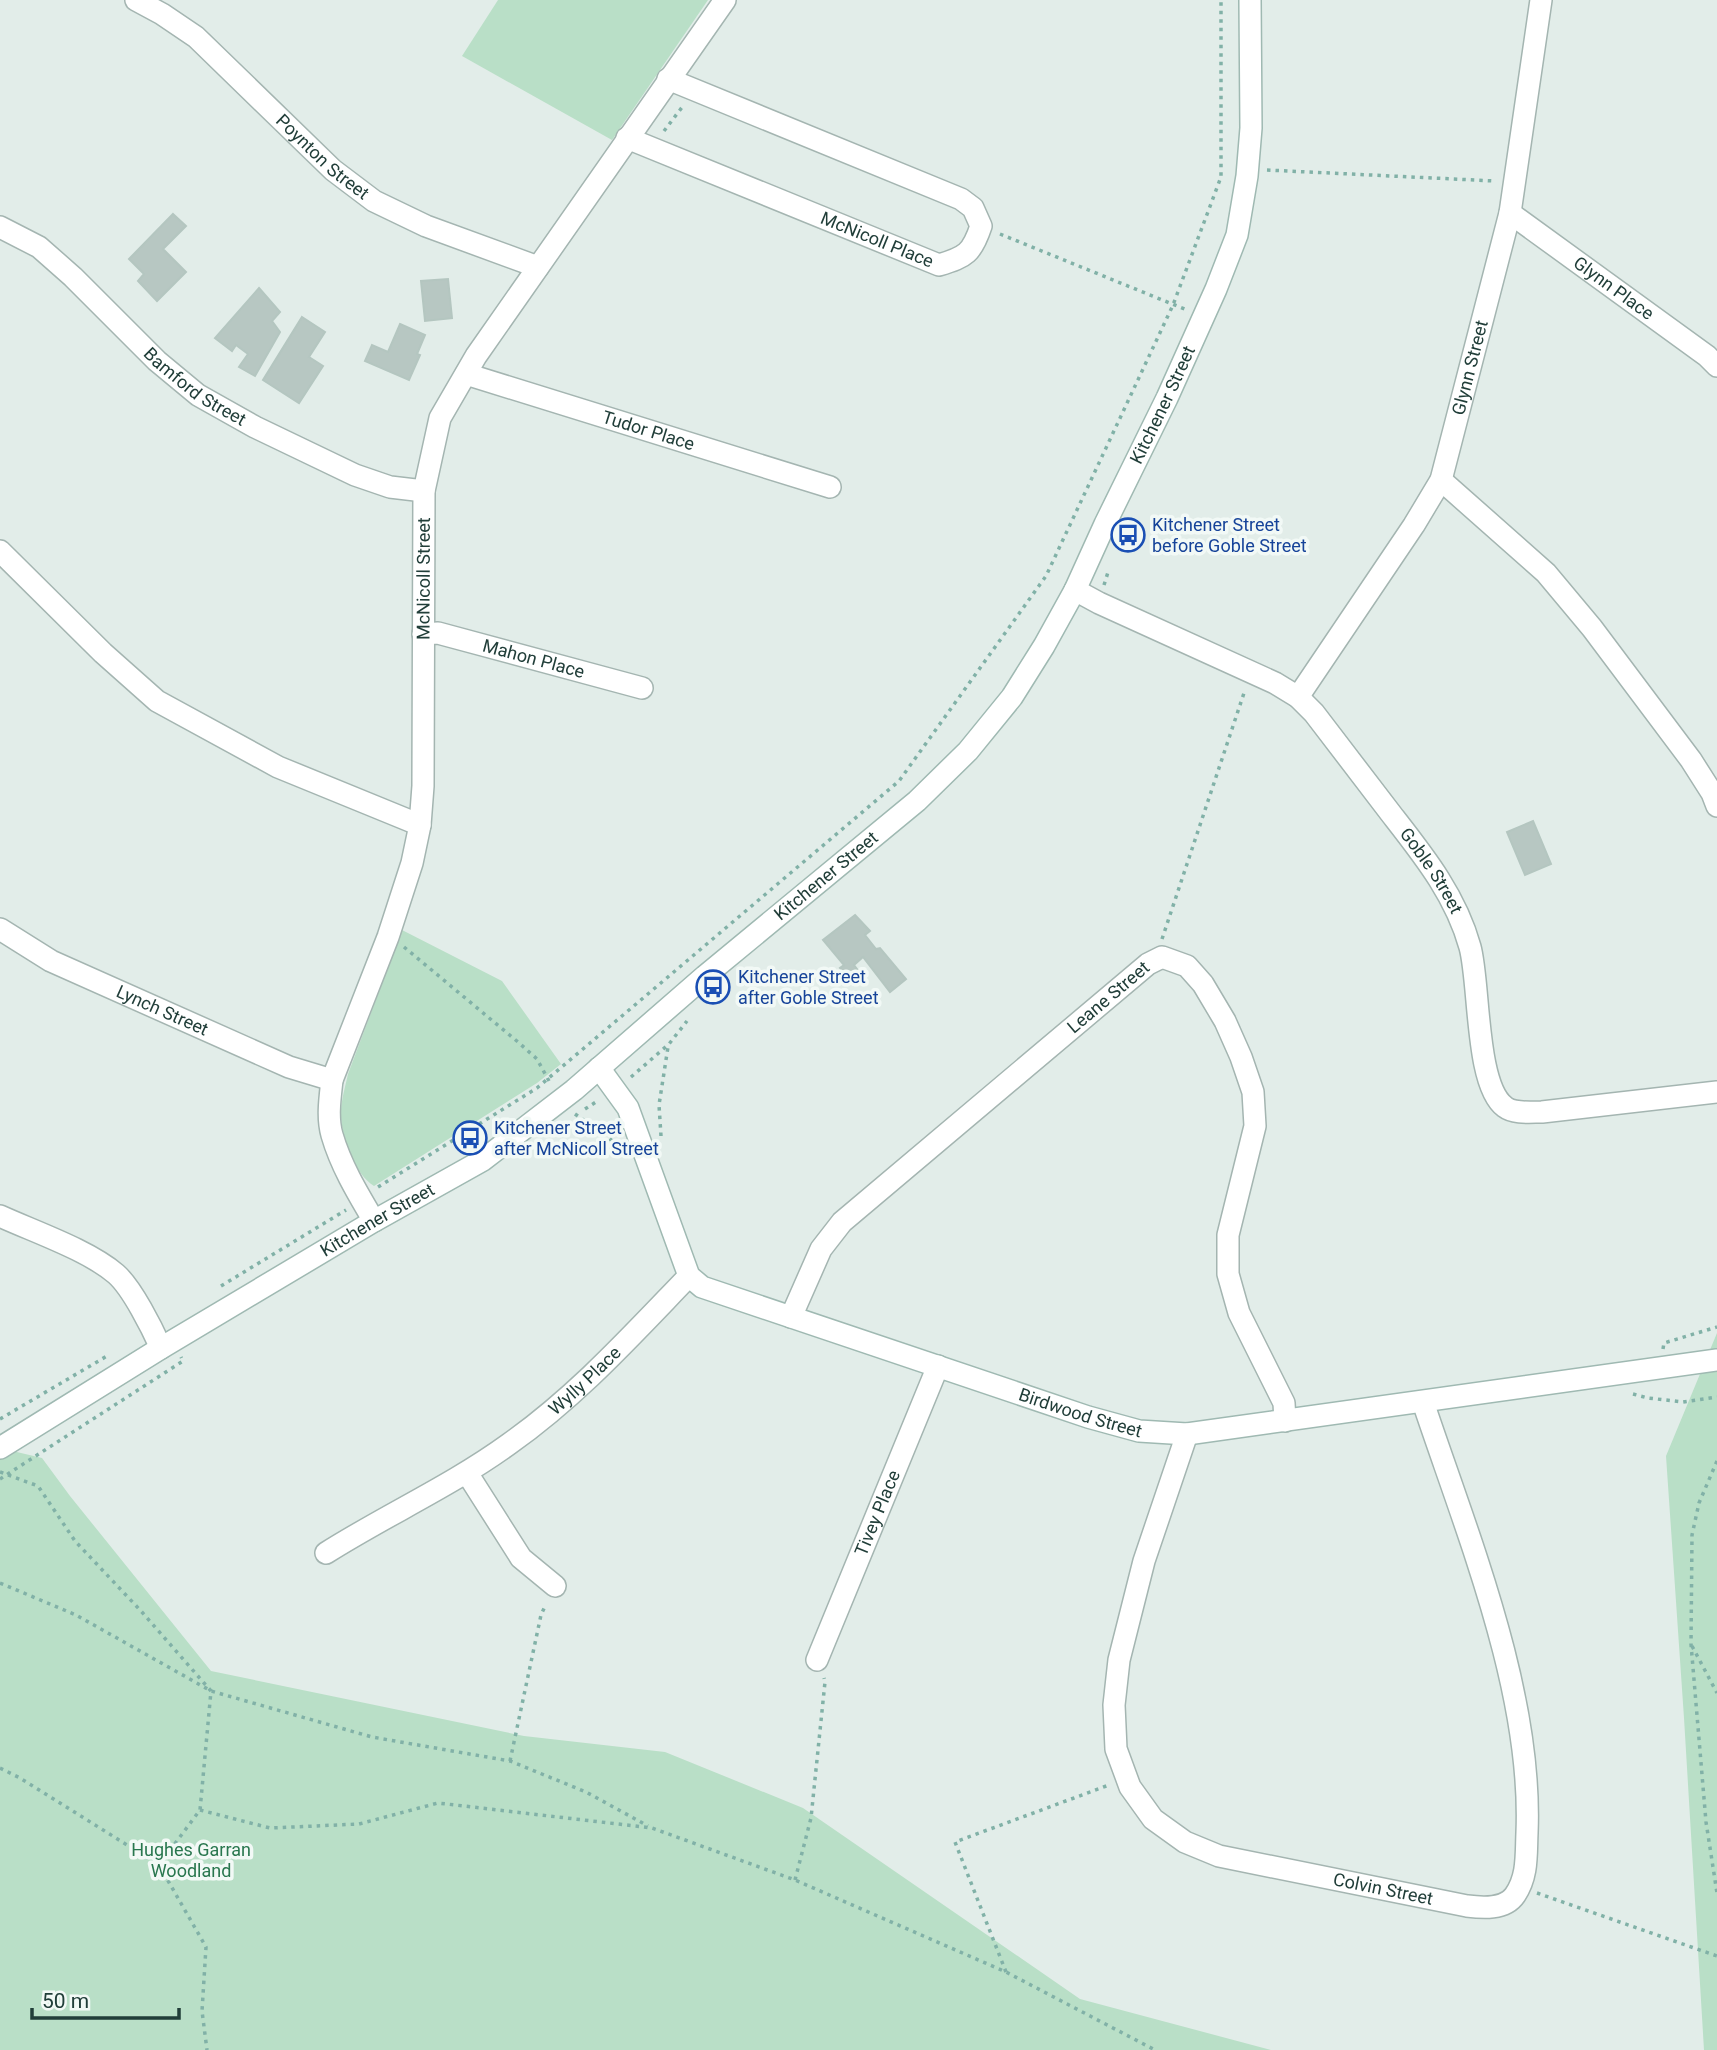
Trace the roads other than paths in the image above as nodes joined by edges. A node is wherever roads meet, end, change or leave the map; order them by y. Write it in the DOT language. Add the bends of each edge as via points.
graph roads {
  1 [pos="136,0"];
  2 [pos="725,0"];
  3 [pos="1250,0"];
  4 [pos="1541,0"];
  5 [pos="668,79"];
  6 [pos="627,138"];
  7 [pos="1510,213"];
  8 [pos="0,227"];
  9 [pos="538,267"];
  10 [pos="1717,366"];
  11 [pos="466,374"];
  12 [pos="1441,480"];
  13 [pos="830,486"];
  14 [pos="424,491"];
  15 [pos="0,551"];
  16 [pos="1075,590"];
  17 [pos="423,634"];
  18 [pos="642,688"];
  19 [pos="1298,697"];
  20 [pos="1717,806"];
  21 [pos="420,825"];
  22 [pos="0,929"];
  23 [pos="599,1068"];
  24 [pos="332,1080"];
  25 [pos="1717,1092"];
  26 [pos="0,1216"];
  27 [pos="374,1221"];
  28 [pos="689,1276"];
  29 [pos="791,1317"];
  30 [pos="168,1344"];
  31 [pos="1717,1360"];
  32 [pos="938,1367"];
  33 [pos="1423,1402"];
  34 [pos="1285,1421"];
  35 [pos="1187,1433"];
  36 [pos="0,1448"];
  37 [pos="467,1473"];
  38 [pos="326,1553"];
  39 [pos="555,1586"];
  40 [pos="817,1660"];
  1 -- 9 [label="street, Poynton Street" via="196,37 333,170 374,201 426,226"];
  2 -- 5 [label="street, McNicoll Street"];
  3 -- 16 [label="street, Kitchener Street" via="1251,128 1237,235 1204,317"];
  4 -- 7 [label="street, Glynn Street"];
  5 -- 6 [label="street, McNicoll Street"];
  5 -- 6 [label="street, McNicoll Place" via="961,198 973,208 981,226 976,242 962,258 939,265"];
  6 -- 9 [label="street, McNicoll Street"];
  7 -- 10 [label="street, Glynn Place"];
  7 -- 12 [label="street, Glynn Street"];
  8 -- 14 [label="street, Bamford Street" via="39,247 198,395 355,475"];
  9 -- 11 [label="street, McNicoll Street"];
  11 -- 13 [label="street, Tudor Place"];
  11 -- 14 [label="street, McNicoll Street" via="440,418"];
  12 -- 19 [label="street, Glynn Street"];
  12 -- 20 [label="street" via="1546,573 1692,760"];
  14 -- 17 [label="street, McNicoll Street"];
  15 -- 21 [label="street" via="158,701 278,767"];
  16 -- 19 [label="street, Goble Street"];
  16 -- 23 [label="street, Kitchener Street" via="1012,697 968,751 917,801"];
  17 -- 18 [label="street, Mahon Place" via="438,633"];
  17 -- 21 [label="street, McNicoll Street"];
  19 -- 25 [label="street, Goble Street" via="1435,870 1460,914 1471,950 1485,1064 1492,1089 1505,1107 1542,1112"];
  21 -- 24 [label="street, McNicoll Street" via="388,937"];
  22 -- 24 [label="street, Lynch Street" via="51,961 289,1066"];
  23 -- 27 [label="street, Kitchener Street" via="483,1160"];
  23 -- 28 [label="street" via="628,1108"];
  24 -- 27 [label="street, McNicoll Street" via="332,1133"];
  26 -- 30 [label="street" via="94,1258 118,1275"];
  27 -- 30 [label="street, Kitchener Street"];
  28 -- 29 [label="street, Birdwood Street" via="702,1287"];
  28 -- 37 [label="street, Wylly Place" via="561,1405"];
  29 -- 32 [label="street, Birdwood Street"];
  29 -- 34 [label="street, Leane Street" via="821,1249 842,1222 1148,964 1162,957 1187,966 1203,984 1226,1021 1253,1091 1255,1126 1228,1235 1228,1274 1239,1313 1284,1404"];
  30 -- 36 [label="street, Kitchener Street"];
  31 -- 33 [label="street, Birdwood Street"];
  32 -- 35 [label="street, Birdwood Street" via="1139,1431"];
  32 -- 40 [label="street, Tivey Place"];
  33 -- 34 [label="street, Birdwood Street"];
  33 -- 35 [label="street, Colvin Street" via="1485,1586 1521,1733 1528,1810 1526,1872 1514,1897 1492,1908 1219,1856 1185,1842 1153,1819 1130,1787 1116,1749 1119,1660 1144,1561"];
  34 -- 35 [label="street, Birdwood Street"];
  37 -- 38 [label="street, Wylly Place"];
  37 -- 39 [label="street" via="521,1558"];
}
